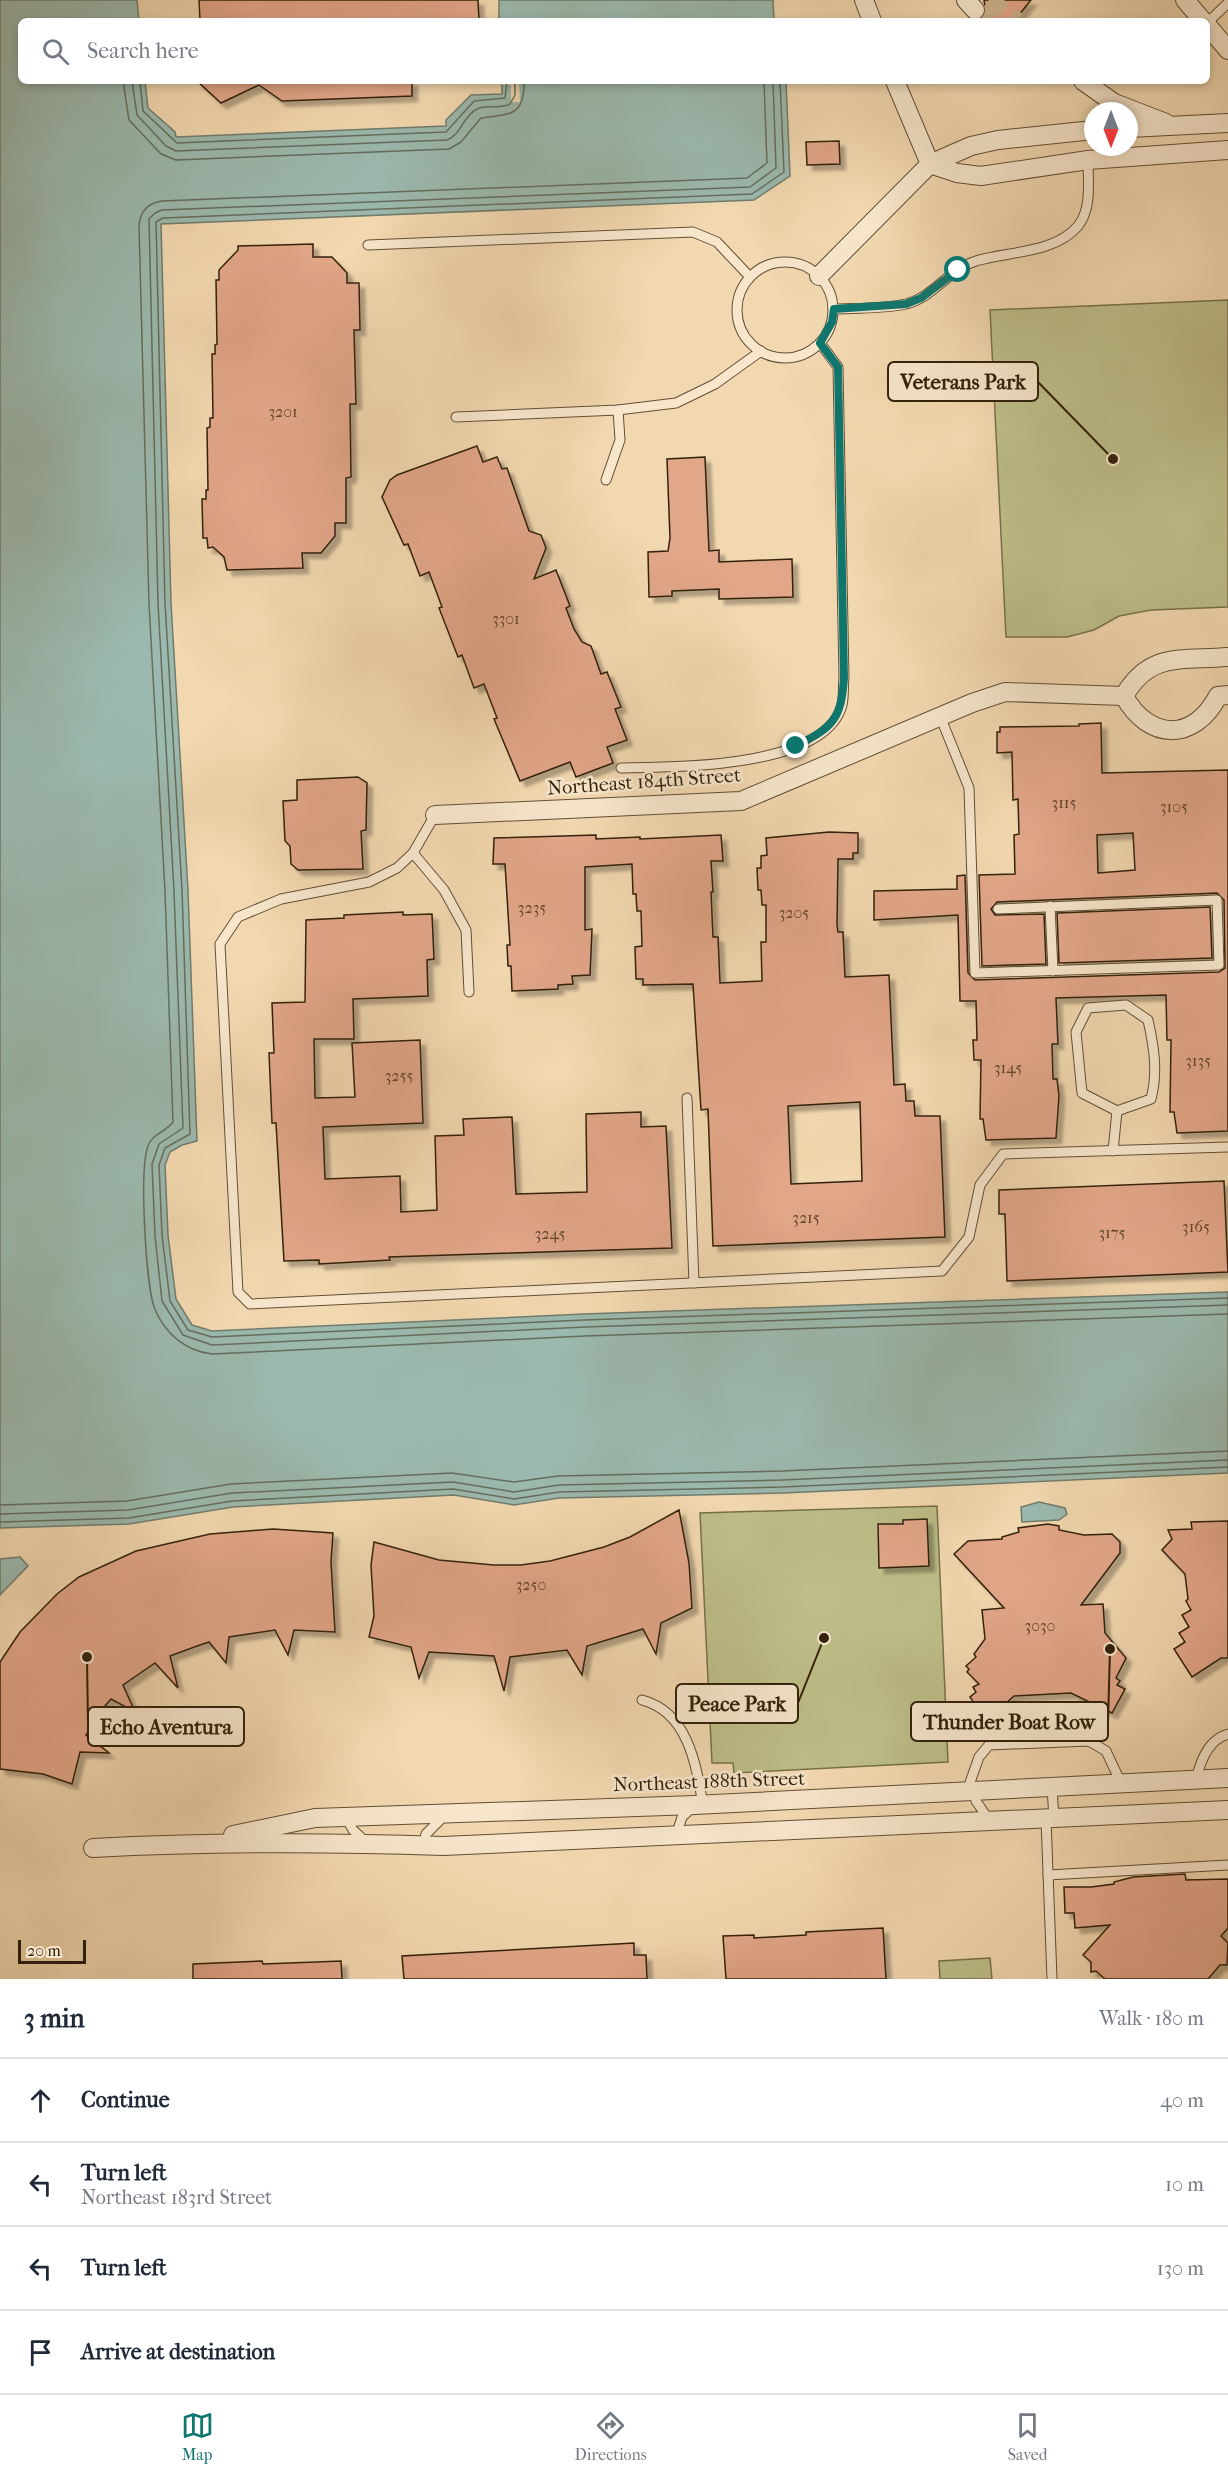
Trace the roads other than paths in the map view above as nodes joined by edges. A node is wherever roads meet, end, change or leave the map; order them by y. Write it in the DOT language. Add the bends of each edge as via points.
graph roads {
  1 [pos="864,0"];
  2 [pos="1185,0"];
  3 [pos="1228,3"];
  4 [pos="871,18"];
  5 [pos="1201,18"];
  6 [pos="1210,19"];
  7 [pos="1210,28"];
  8 [pos="1228,50"];
  9 [pos="897,84"];
  10 [pos="1087,84"];
  11 [pos="1228,123"];
  12 [pos="1170,125"];
  13 [pos="1138,127"];
  14 [pos="1084,131"];
  15 [pos="1228,150"];
  16 [pos="1088,160"];
  17 [pos="930,164"];
  18 [pos="368,245"];
  19 [pos="819,276"];
  20 [pos="750,277"];
  21 [pos="834,309"];
  22 [pos="820,343"];
  23 [pos="761,351"];
  24 [pos="618,410"];
  25 [pos="456,417"];
  26 [pos="606,480"];
  27 [pos="1228,657"];
  28 [pos="1228,695"];
  29 [pos="1124,696"];
  30 [pos="940,716"];
  31 [pos="621,768"];
  32 [pos="435,815"];
  33 [pos="413,853"];
  34 [pos="1050,906"];
  35 [pos="998,909"];
  36 [pos="1053,971"];
  37 [pos="469,992"];
  38 [pos="687,1098"];
  39 [pos="1118,1111"];
  40 [pos="1228,1147"];
  41 [pos="1113,1151"];
  42 [pos="694,1283"];
  43 [pos="642,1700"];
  44 [pos="1228,1734"];
  45 [pos="1228,1778"];
  46 [pos="1196,1779"];
  47 [pos="1120,1783"];
  48 [pos="1052,1787"];
  49 [pos="971,1791"];
  50 [pos="699,1805"];
  51 [pos="1228,1810"];
  52 [pos="449,1813"];
  53 [pos="345,1816"];
  54 [pos="1050,1819"];
  55 [pos="990,1821"];
  56 [pos="676,1836"];
  57 [pos="193,1843"];
  58 [pos="367,1843"];
  59 [pos="423,1845"];
  60 [pos="93,1848"];
  61 [pos="1228,1865"];
  62 [pos="1048,1875"];
  63 [pos="1052,1979"];
  1 -- 4 [label="street"];
  2 -- 5 [label="street"];
  3 -- 6 [label="lane"];
  7 -- 8 [label="street"];
  9 -- 17 [label="street"];
  10 -- 12 [label="street" via="1114,103"];
  11 -- 12 [label="street"];
  12 -- 13 [label="street"];
  14 -- 17 [label="street" via="998,140 971,146"];
  15 -- 16 [label="street"];
  16 -- 17 [label="street" via="981,176"];
  16 -- 21 [label="lane" via="1087,211 1068,236 1028,250 974,261 906,304"];
  17 -- 19 [label="street"];
  18 -- 20 [label="lane" via="693,232 717,242"];
  19 -- 20 [label="lane" via="792,262 776,263"];
  19 -- 21 [label="lane" via="829,289"];
  20 -- 23 [label="lane" via="741,290 738,320 744,334"];
  21 -- 22 [label="lane" via="832,322"];
  22 -- 23 [label="lane" via="799,356 783,358"];
  22 -- 31 [label="lane" via="838,367 842,706 834,721 816,736 770,756 693,767"];
  23 -- 24 [label="lane" via="715,384 676,402"];
  24 -- 25 [label="lane"];
  24 -- 26 [label="lane" via="620,440"];
  27 -- 29 [label="street" via="1169,660 1150,666 1134,679"];
  28 -- 29 [label="street" via="1218,696 1197,723 1163,730 1146,724"];
  29 -- 30 [label="street, Northeast 184th Street" via="1005,692"];
  30 -- 32 [label="street, Northeast 184th Street" via="741,801"];
  30 -- 36 [label="lane" via="969,788 975,973"];
  32 -- 33 [label="lane"];
  33 -- 37 [label="lane" via="444,890 466,930"];
  33 -- 42 [label="lane" via="397,868 369,882 281,899 238,917 220,944 238,1292 250,1304"];
  34 -- 35 [label="lane"];
  34 -- 36 [label="lane"];
  34 -- 36 [label="lane" via="1217,900 1219,965"];
  38 -- 42 [label="lane"];
  39 -- 39 [label="lane" via="1151,1100 1157,1078 1148,1020 1126,1005 1088,1008 1076,1032 1083,1094"];
  39 -- 41 [label="lane"];
  40 -- 41 [label="lane"];
  41 -- 42 [label="lane" via="1003,1154 980,1185 969,1237 942,1271"];
  43 -- 50 [label="lane" via="653,1703 681,1726 696,1765"];
  44 -- 46 [label="lane" via="1209,1748"];
  45 -- 46 [label="street, Northeast 188th Street"];
  46 -- 47 [label="street, Northeast 188th Street"];
  47 -- 48 [label="street, Northeast 188th Street"];
  47 -- 49 [label="lane" via="1106,1751 1089,1741 989,1745 979,1757"];
  48 -- 49 [label="street, Northeast 188th Street"];
  48 -- 54 [label="lane"];
  49 -- 50 [label="street, Northeast 188th Street"];
  49 -- 55 [label="lane"];
  50 -- 52 [label="street, Northeast 188th Street"];
  50 -- 56 [label="lane" via="682,1817"];
  51 -- 54 [label="street, Northeast 188th Street"];
  52 -- 53 [label="street, Northeast 188th Street"];
  52 -- 59 [label="lane" via="426,1834"];
  53 -- 57 [label="street, Northeast 188th Street" via="315,1818"];
  53 -- 58 [label="lane"];
  54 -- 55 [label="street, Northeast 188th Street"];
  54 -- 62 [label="lane"];
  55 -- 56 [label="street, Northeast 188th Street"];
  56 -- 59 [label="street, Northeast 188th Street"];
  57 -- 58 [label="street, Northeast 188th Street"];
  57 -- 60 [label="street, Northeast 188th Street"];
  58 -- 59 [label="street, Northeast 188th Street"];
  61 -- 62 [label="lane"];
  62 -- 63 [label="lane"];
}
